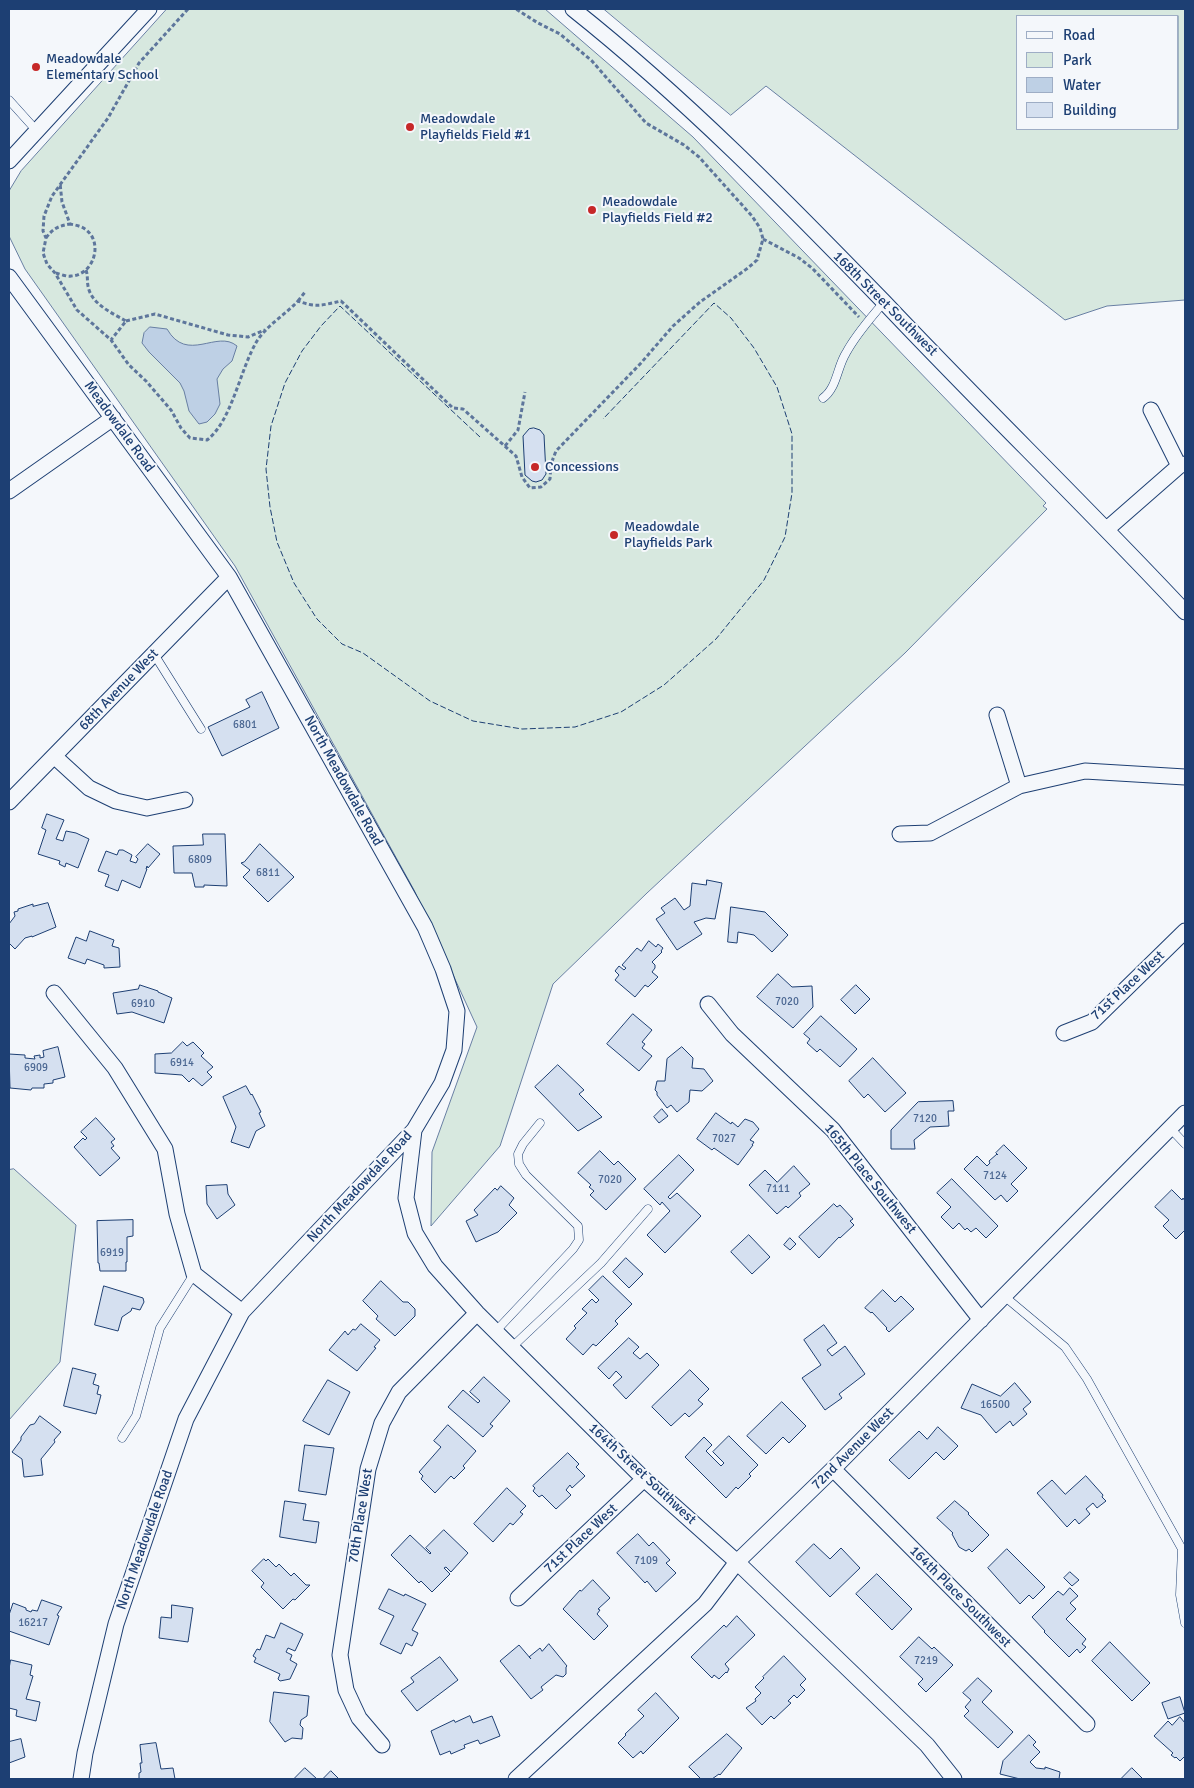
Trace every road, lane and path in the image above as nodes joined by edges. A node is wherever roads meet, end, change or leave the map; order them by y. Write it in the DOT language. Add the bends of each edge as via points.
graph roads {
  1 [pos="149,9"];
  2 [pos="188,9"];
  3 [pos="516,9"];
  4 [pos="573,9"];
  5 [pos="9,100"];
  6 [pos="36,130"];
  7 [pos="9,161"];
  8 [pos="60,183"];
  9 [pos="70,224"];
  10 [pos="46,238"];
  11 [pos="763,239"];
  12 [pos="86,270"];
  13 [pos="55,273"];
  14 [pos="9,277"];
  15 [pos="305,292"];
  16 [pos="882,300"];
  17 [pos="298,301"];
  18 [pos="126,321"];
  19 [pos="266,330"];
  20 [pos="111,340"];
  21 [pos="525,392"];
  22 [pos="823,398"];
  23 [pos="1151,410"];
  24 [pos="113,418"];
  25 [pos="505,446"];
  26 [pos="1182,465"];
  27 [pos="9,491"];
  28 [pos="1107,529"];
  29 [pos="229,577"];
  30 [pos="1185,612"];
  31 [pos="154,654"];
  32 [pos="997,715"];
  33 [pos="201,729"];
  34 [pos="54,756"];
  35 [pos="1185,777"];
  36 [pos="1019,786"];
  37 [pos="186,800"];
  38 [pos="9,802"];
  39 [pos="900,834"];
  40 [pos="1185,931"];
  41 [pos="54,993"];
  42 [pos="708,1004"];
  43 [pos="1064,1033"];
  44 [pos="1185,1113"];
  45 [pos="540,1123"];
  46 [pos="1170,1128"];
  47 [pos="414,1130"];
  48 [pos="1185,1144"];
  49 [pos="648,1209"];
  50 [pos="194,1274"];
  51 [pos="1004,1296"];
  52 [pos="242,1312"];
  53 [pos="477,1313"];
  54 [pos="981,1320"];
  55 [pos="495,1332"];
  56 [pos="511,1348"];
  57 [pos="122,1438"];
  58 [pos="833,1470"];
  59 [pos="644,1479"];
  60 [pos="737,1562"];
  61 [pos="518,1598"];
  62 [pos="1185,1622"];
  63 [pos="1087,1724"];
  64 [pos="382,1745"];
  65 [pos="81,1779"];
  66 [pos="516,1779"];
  67 [pos="954,1779"];
  1 -- 6 [label="street"];
  2 -- 8 [label="path" via="139,63 108,118"];
  3 -- 11 [label="path" via="560,34 592,61 646,123 699,156 747,210 760,228"];
  4 -- 16 [label="street, 168th Street Southwest" via="608,36 718,135"];
  5 -- 6 [label="lane"];
  6 -- 7 [label="street"];
  8 -- 9 [label="path" via="62,202"];
  8 -- 10 [label="path" via="44,216"];
  9 -- 10 [label="path" via="57,227"];
  9 -- 12 [label="path" via="85,229 92,237 95,250 93,261"];
  10 -- 13 [label="path" via="43,253"];
  11 -- 16 [label="path" via="812,268 858,317"];
  11 -- 25 [label="path" via="752,264 673,326 556,451 550,479 541,487 530,488 522,478 516,456"];
  12 -- 13 [label="path" via="72,276"];
  12 -- 18 [label="path" via="88,287 94,299 107,311"];
  13 -- 20 [label="path" via="77,310"];
  14 -- 24 [label="street, Meadowdale Road"];
  15 -- 17 [label="path"];
  16 -- 22 [label="lane" via="844,356 830,393"];
  16 -- 28 [label="street, 168th Street Southwest"];
  17 -- 19 [label="path"];
  17 -- 25 [label="path" via="320,306 341,301 453,408 464,409"];
  18 -- 19 [label="path" via="155,314 228,335 248,337"];
  18 -- 20 [label="path"];
  19 -- 20 [label="path" via="242,372 221,425 207,440 190,438 172,410 129,365"];
  21 -- 25 [label="path" via="518,430"];
  23 -- 26 [label="street"];
  24 -- 27 [label="street"];
  24 -- 29 [label="street, Meadowdale Road"];
  26 -- 28 [label="street"];
  28 -- 30 [label="street, 168th Street Southwest"];
  29 -- 31 [label="street, 68th Avenue West"];
  29 -- 47 [label="street, North Meadowdale Road" via="425,927 443,969 456,1011 454,1050 442,1083"];
  31 -- 33 [label="lane"];
  31 -- 34 [label="street, 68th Avenue West"];
  32 -- 36 [label="street"];
  34 -- 37 [label="street" via="89,788 116,801 147,808"];
  34 -- 38 [label="street, 68th Avenue West"];
  35 -- 36 [label="street" via="1085,771"];
  36 -- 39 [label="street" via="930,833"];
  40 -- 43 [label="street, 71st Place West" via="1092,1022"];
  41 -- 50 [label="street" via="115,1068 165,1149 177,1214"];
  42 -- 54 [label="street, 165th Place Southwest" via="732,1034 833,1130"];
  44 -- 46 [label="street, 72nd Avenue West"];
  45 -- 55 [label="lane" via="523,1144 518,1154 519,1164 526,1175 578,1226 579,1240"];
  46 -- 48 [label="lane"];
  46 -- 51 [label="street, 72nd Avenue West"];
  47 -- 52 [label="street, North Meadowdale Road"];
  47 -- 53 [label="street, 164th Street Southwest" via="406,1198 415,1233 434,1266"];
  49 -- 56 [label="lane" via="601,1263"];
  50 -- 52 [label="street"];
  50 -- 57 [label="lane" via="160,1328 136,1416"];
  51 -- 54 [label="street, 72nd Avenue West"];
  51 -- 62 [label="lane" via="1065,1347 1087,1379 1182,1549 1180,1595"];
  52 -- 65 [label="street, North Meadowdale Road" via="186,1419 116,1624"];
  53 -- 55 [label="street, 164th Street Southwest"];
  53 -- 64 [label="street, 70th Place West" via="399,1392 382,1423 368,1469 340,1655 346,1690 358,1718"];
  54 -- 58 [label="street, 72nd Avenue West"];
  55 -- 56 [label="street, 164th Street Southwest"];
  56 -- 59 [label="street, 164th Street Southwest"];
  58 -- 60 [label="street, 72nd Avenue West"];
  58 -- 63 [label="street, 164th Place Southwest"];
  59 -- 60 [label="street, 164th Street Southwest"];
  59 -- 61 [label="street, 71st Place West"];
  60 -- 66 [label="street, 72nd Avenue West" via="706,1604"];
  60 -- 67 [label="street, 164th Street Southwest" via="927,1746"];
}
